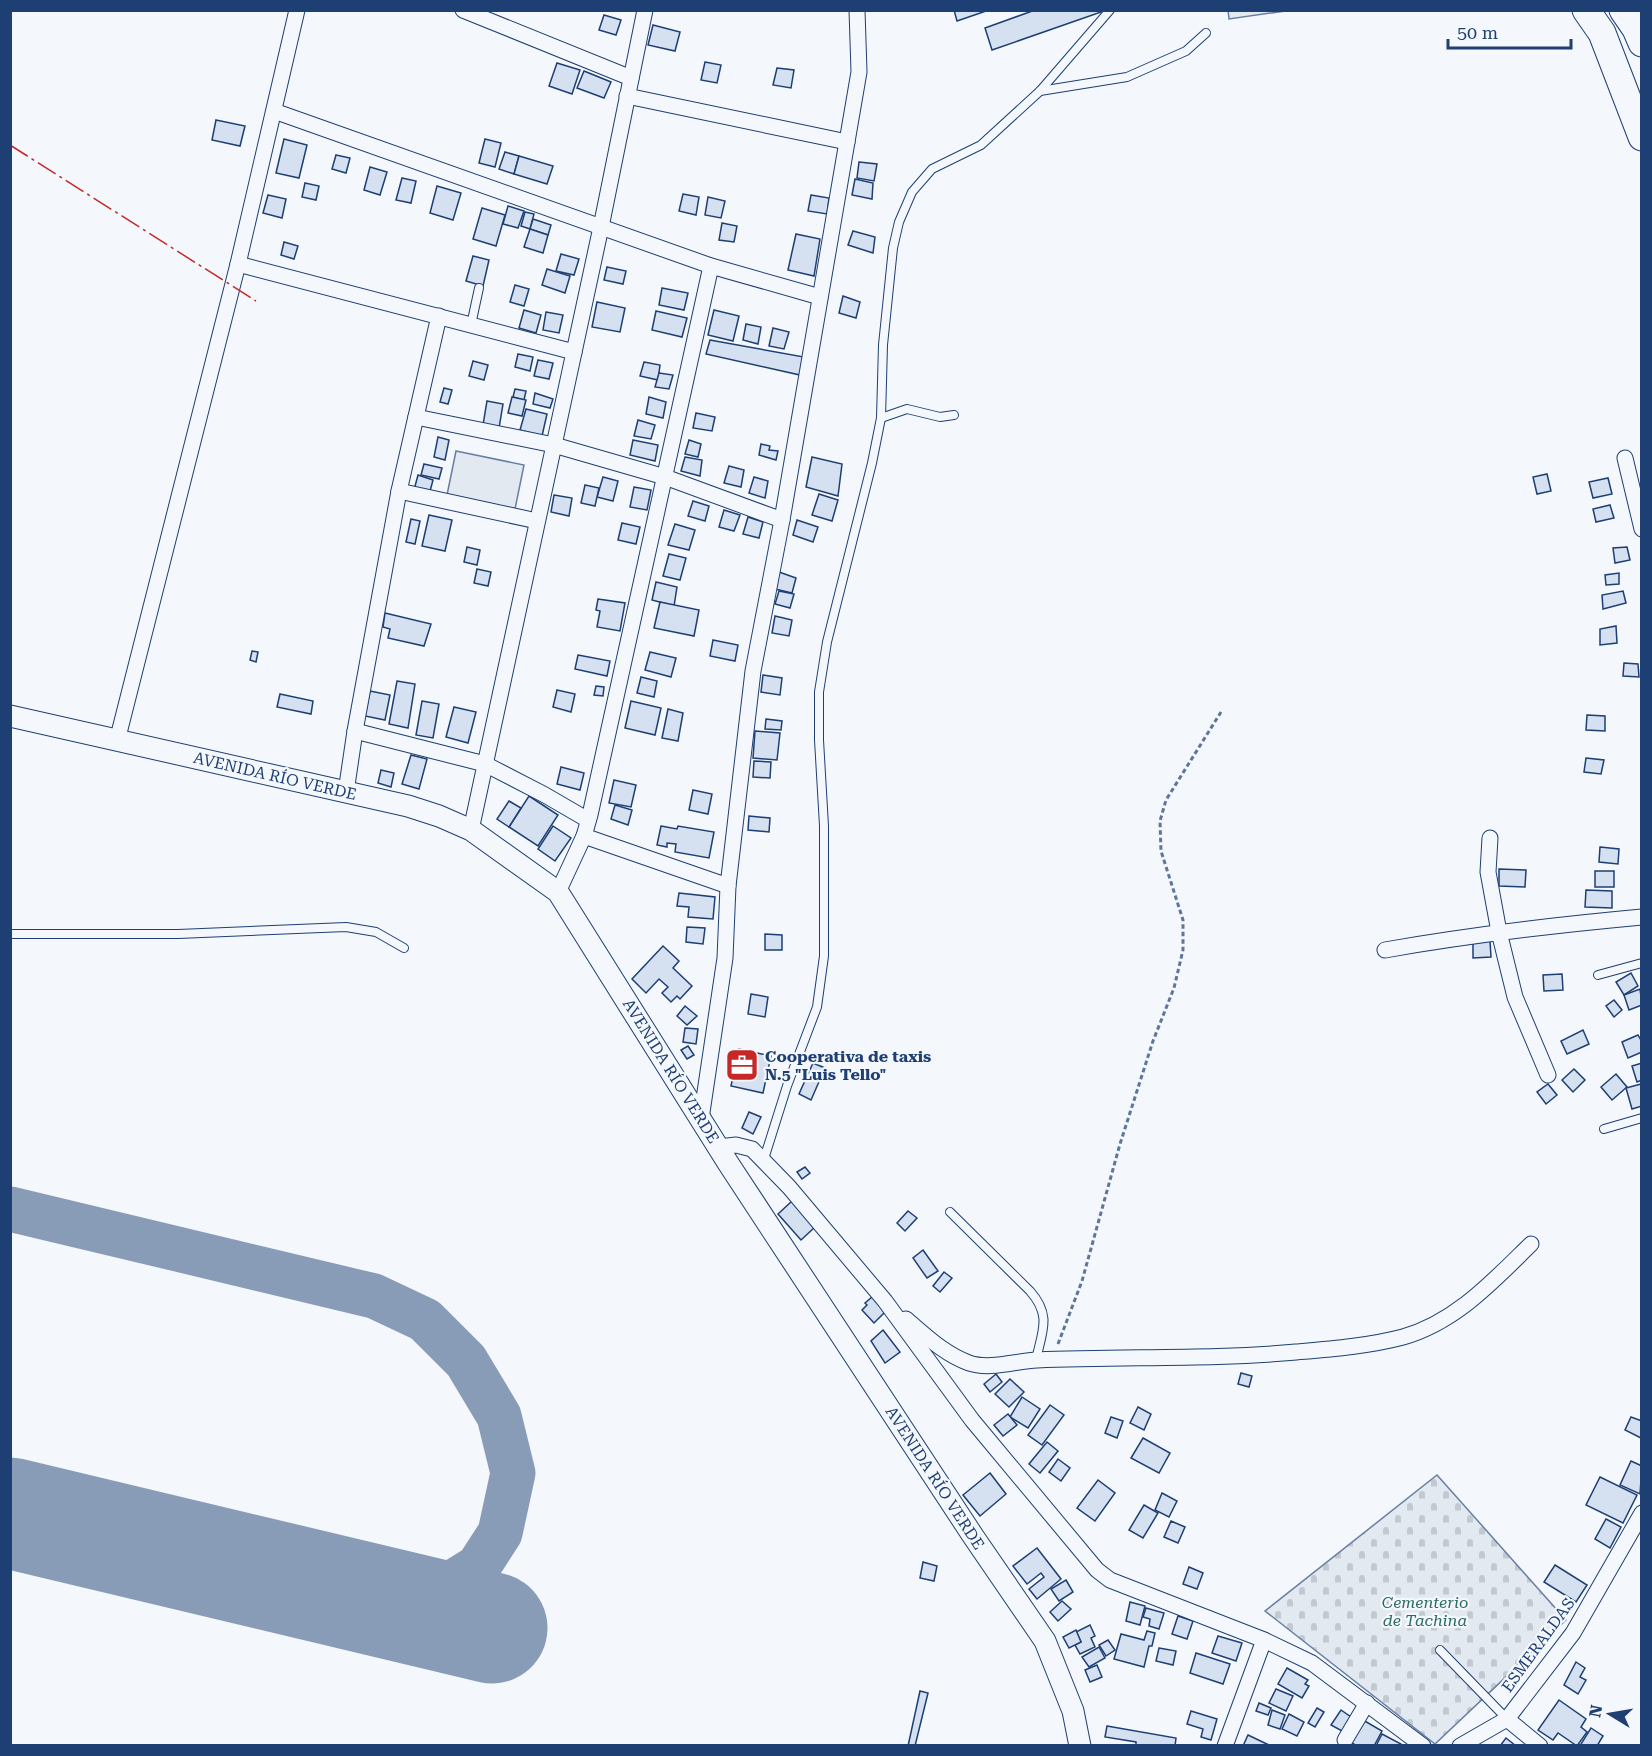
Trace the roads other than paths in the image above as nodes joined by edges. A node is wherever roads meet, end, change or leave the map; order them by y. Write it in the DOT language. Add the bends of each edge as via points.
graph roads {
  1 [pos="297,10"];
  2 [pos="463,10"];
  3 [pos="645,10"];
  4 [pos="857,10"];
  5 [pos="1110,10"];
  6 [pos="1586,10"];
  7 [pos="1623,10"];
  8 [pos="1206,33"];
  9 [pos="1641,43"];
  10 [pos="631,78"];
  11 [pos="1040,91"];
  12 [pos="627,96"];
  13 [pos="274,111"];
  14 [pos="1641,137"];
  15 [pos="847,142"];
  16 [pos="601,227"];
  17 [pos="238,264"];
  18 [pos="711,266"];
  19 [pos="479,288"];
  20 [pos="820,297"];
  21 [pos="439,316"];
  22 [pos="471,325"];
  23 [pos="574,352"];
  24 [pos="954,415"];
  25 [pos="416,417"];
  26 [pos="881,418"];
  27 [pos="554,445"];
  28 [pos="1625,458"];
  29 [pos="665,477"];
  30 [pos="399,491"];
  31 [pos="782,520"];
  32 [pos="537,521"];
  33 [pos="1641,529"];
  34 [pos="10,716"];
  35 [pos="355,731"];
  36 [pos="117,741"];
  37 [pos="485,764"];
  38 [pos="346,792"];
  39 [pos="586,828"];
  40 [pos="471,830"];
  41 [pos="1490,838"];
  42 [pos="728,886"];
  43 [pos="558,892"];
  44 [pos="1641,917"];
  45 [pos="1499,932"];
  46 [pos="10,934"];
  47 [pos="404,948"];
  48 [pos="1385,950"];
  49 [pos="1641,963"];
  50 [pos="1598,975"];
  51 [pos="1548,1075"];
  52 [pos="1641,1118"];
  53 [pos="701,1119"];
  54 [pos="1604,1129"];
  55 [pos="719,1147"];
  56 [pos="764,1159"];
  57 [pos="950,1212"];
  58 [pos="1531,1244"];
  59 [pos="885,1301"];
  60 [pos="1044,1360"];
  61 [pos="1641,1513"];
  62 [pos="1264,1640"];
  63 [pos="1440,1650"];
  64 [pos="1367,1703"];
  65 [pos="1507,1719"];
  66 [pos="1345,1740"];
  67 [pos="1080,1746"];
  68 [pos="1225,1746"];
  69 [pos="1423,1746"];
  70 [pos="1460,1746"];
  71 [pos="1540,1746"];
  1 -- 13 [label="street"];
  2 -- 10 [label="street"];
  3 -- 10 [label="street"];
  4 -- 15 [label="street" via="859,72"];
  5 -- 11 [label="lane"];
  6 -- 14 [label="highway" via="1602,33"];
  7 -- 9 [label="highway"];
  8 -- 11 [label="lane" via="1186,51 1127,77"];
  10 -- 12 [label="street"];
  11 -- 26 [label="lane" via="981,145 932,169 912,192 893,248 883,345"];
  12 -- 15 [label="street"];
  12 -- 16 [label="street"];
  13 -- 16 [label="street"];
  13 -- 17 [label="street"];
  15 -- 20 [label="street"];
  16 -- 18 [label="street"];
  16 -- 23 [label="street"];
  17 -- 21 [label="street"];
  17 -- 36 [label="street"];
  18 -- 20 [label="street"];
  18 -- 29 [label="street"];
  19 -- 22 [label="lane"];
  20 -- 31 [label="street"];
  21 -- 22 [label="street"];
  21 -- 25 [label="street"];
  22 -- 23 [label="street"];
  23 -- 27 [label="street"];
  24 -- 26 [label="lane" via="940,417 907,409"];
  25 -- 27 [label="street"];
  25 -- 30 [label="street"];
  26 -- 56 [label="lane" via="827,642 819,692 824,956 816,1007"];
  27 -- 29 [label="street"];
  27 -- 32 [label="street"];
  28 -- 33 [label="street"];
  29 -- 31 [label="street"];
  29 -- 39 [label="street"];
  30 -- 32 [label="street"];
  30 -- 35 [label="street"];
  31 -- 42 [label="street" via="753,671"];
  32 -- 37 [label="street"];
  34 -- 36 [label="main road, AVENIDA RÍO VERDE"];
  35 -- 37 [label="street"];
  35 -- 38 [label="street"];
  36 -- 38 [label="main road, AVENIDA RÍO VERDE"];
  37 -- 39 [label="street" via="545,795"];
  37 -- 40 [label="street"];
  38 -- 40 [label="main road, AVENIDA RÍO VERDE" via="408,806"];
  39 -- 42 [label="street"];
  39 -- 43 [label="street"];
  40 -- 43 [label="main road, AVENIDA RÍO VERDE"];
  41 -- 45 [label="street" via="1488,872"];
  42 -- 53 [label="street" via="725,958"];
  43 -- 53 [label="main road, AVENIDA RÍO VERDE"];
  44 -- 45 [label="street"];
  45 -- 48 [label="street"];
  45 -- 51 [label="street" via="1515,997"];
  46 -- 47 [label="lane" via="178,934 346,927 376,932"];
  49 -- 50 [label="lane"];
  52 -- 54 [label="lane"];
  53 -- 55 [label="main road, AVENIDA RÍO VERDE"];
  55 -- 56 [label="street" via="745,1147"];
  55 -- 67 [label="main road, AVENIDA RÍO VERDE" via="1045,1641 1073,1710"];
  56 -- 59 [label="street"];
  57 -- 60 [label="lane" via="1036,1298 1045,1316"];
  58 -- 60 [label="street" via="1473,1301 1405,1336 1338,1349 1245,1357"];
  59 -- 60 [label="street" via="938,1346 969,1363"];
  59 -- 62 [label="street" via="972,1420 1097,1570 1110,1580"];
  61 -- 65 [label="street, ESMERALDAS" via="1574,1633"];
  62 -- 64 [label="street" via="1312,1663"];
  62 -- 68 [label="street"];
  63 -- 65 [label="lane"];
  64 -- 66 [label="street"];
  64 -- 69 [label="street"];
  65 -- 70 [label="street, ESMERALDAS"];
  65 -- 71 [label="street"];
}
